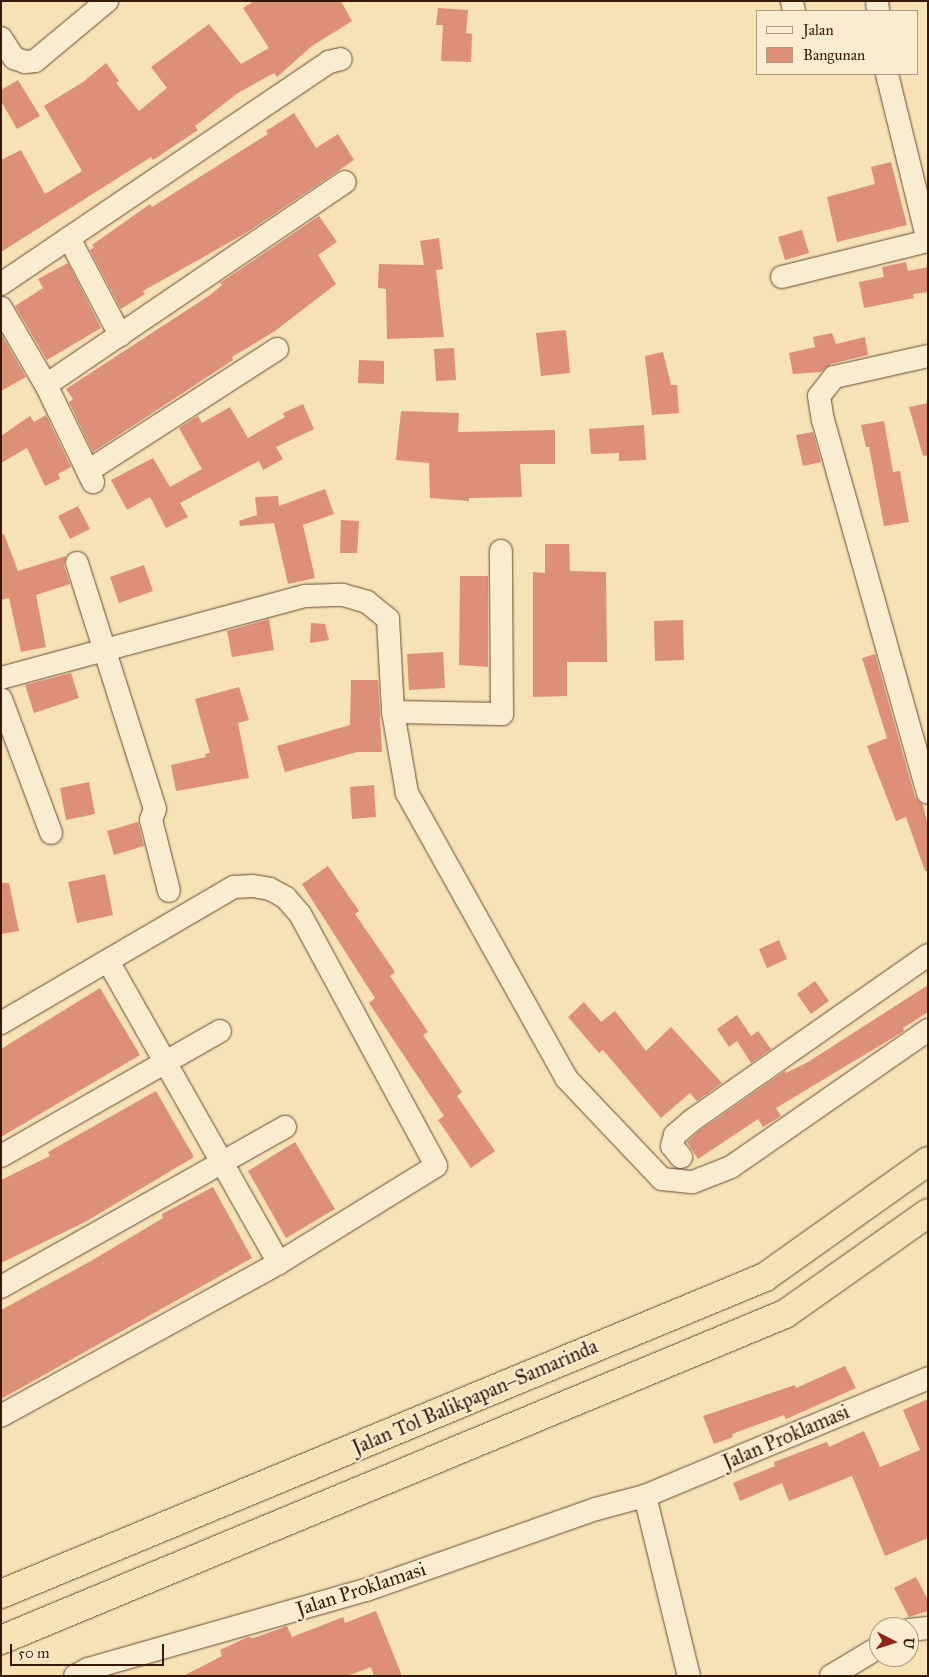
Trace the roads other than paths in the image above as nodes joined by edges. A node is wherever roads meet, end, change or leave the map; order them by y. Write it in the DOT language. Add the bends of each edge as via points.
graph roads {
  1 [pos="107,1"];
  2 [pos="1,38"];
  3 [pos="340,59"];
  4 [pos="887,75"];
  5 [pos="344,182"];
  6 [pos="69,238"];
  7 [pos="782,277"];
  8 [pos="1,284"];
  9 [pos="1,308"];
  10 [pos="120,335"];
  11 [pos="276,349"];
  12 [pos="928,356"];
  13 [pos="46,385"];
  14 [pos="501,551"];
  15 [pos="77,563"];
  16 [pos="103,649"];
  17 [pos="1,678"];
  18 [pos="1,699"];
  19 [pos="393,712"];
  20 [pos="928,793"];
  21 [pos="51,833"];
  22 [pos="168,891"];
  23 [pos="928,955"];
  24 [pos="108,961"];
  25 [pos="1,1023"];
  26 [pos="928,1030"];
  27 [pos="220,1031"];
  28 [pos="166,1062"];
  29 [pos="284,1127"];
  30 [pos="1,1156"];
  31 [pos="680,1157"];
  32 [pos="928,1161"];
  33 [pos="222,1162"];
  34 [pos="928,1213"];
  35 [pos="279,1263"];
  36 [pos="1,1287"];
  37 [pos="928,1378"];
  38 [pos="1,1416"];
  39 [pos="645,1496"];
  40 [pos="1,1594"];
  41 [pos="1,1640"];
  42 [pos="869,1653"];
  43 [pos="74,1676"];
  44 [pos="689,1676"];
  45 [pos="831,1676"];
  1 -- 2 [label="street" via="35,61 14,58"];
  3 -- 6 [label="street" via="329,62"];
  4 -- 7 [label="street" via="928,242"];
  5 -- 10 [label="street"];
  6 -- 8 [label="street"];
  6 -- 10 [label="street"];
  9 -- 13 [label="street"];
  10 -- 13 [label="street"];
  11 -- 13 [label="street" via="91,477"];
  12 -- 20 [label="street" via="834,377 819,396"];
  14 -- 19 [label="street" via="502,714"];
  15 -- 16 [label="street"];
  16 -- 17 [label="street"];
  16 -- 19 [label="street" via="305,596 343,595 367,602 388,618"];
  16 -- 22 [label="street" via="156,809 151,820"];
  18 -- 21 [label="street"];
  19 -- 26 [label="street" via="407,793 566,1078 662,1179 693,1182 731,1167"];
  23 -- 31 [label="street" via="690,1121 673,1140 672,1146"];
  24 -- 25 [label="street"];
  24 -- 28 [label="street"];
  24 -- 35 [label="street" via="234,887 270,889 286,898 300,914 436,1166"];
  27 -- 28 [label="street"];
  28 -- 30 [label="street"];
  28 -- 33 [label="street"];
  29 -- 33 [label="street"];
  32 -- 40 [label="highway, Jalan Tol Balikpapan–Samarinda" via="764,1277"];
  33 -- 35 [label="street"];
  33 -- 36 [label="street"];
  34 -- 41 [label="highway, Jalan Tol Balikpapan–Samarinda" via="785,1314"];
  35 -- 38 [label="street"];
  37 -- 39 [label="street, Jalan Proklamasi"];
  39 -- 43 [label="street, Jalan Proklamasi" via="596,1509 366,1590 88,1669"];
  39 -- 44 [label="street"];
  42 -- 45 [label="street"];
}
